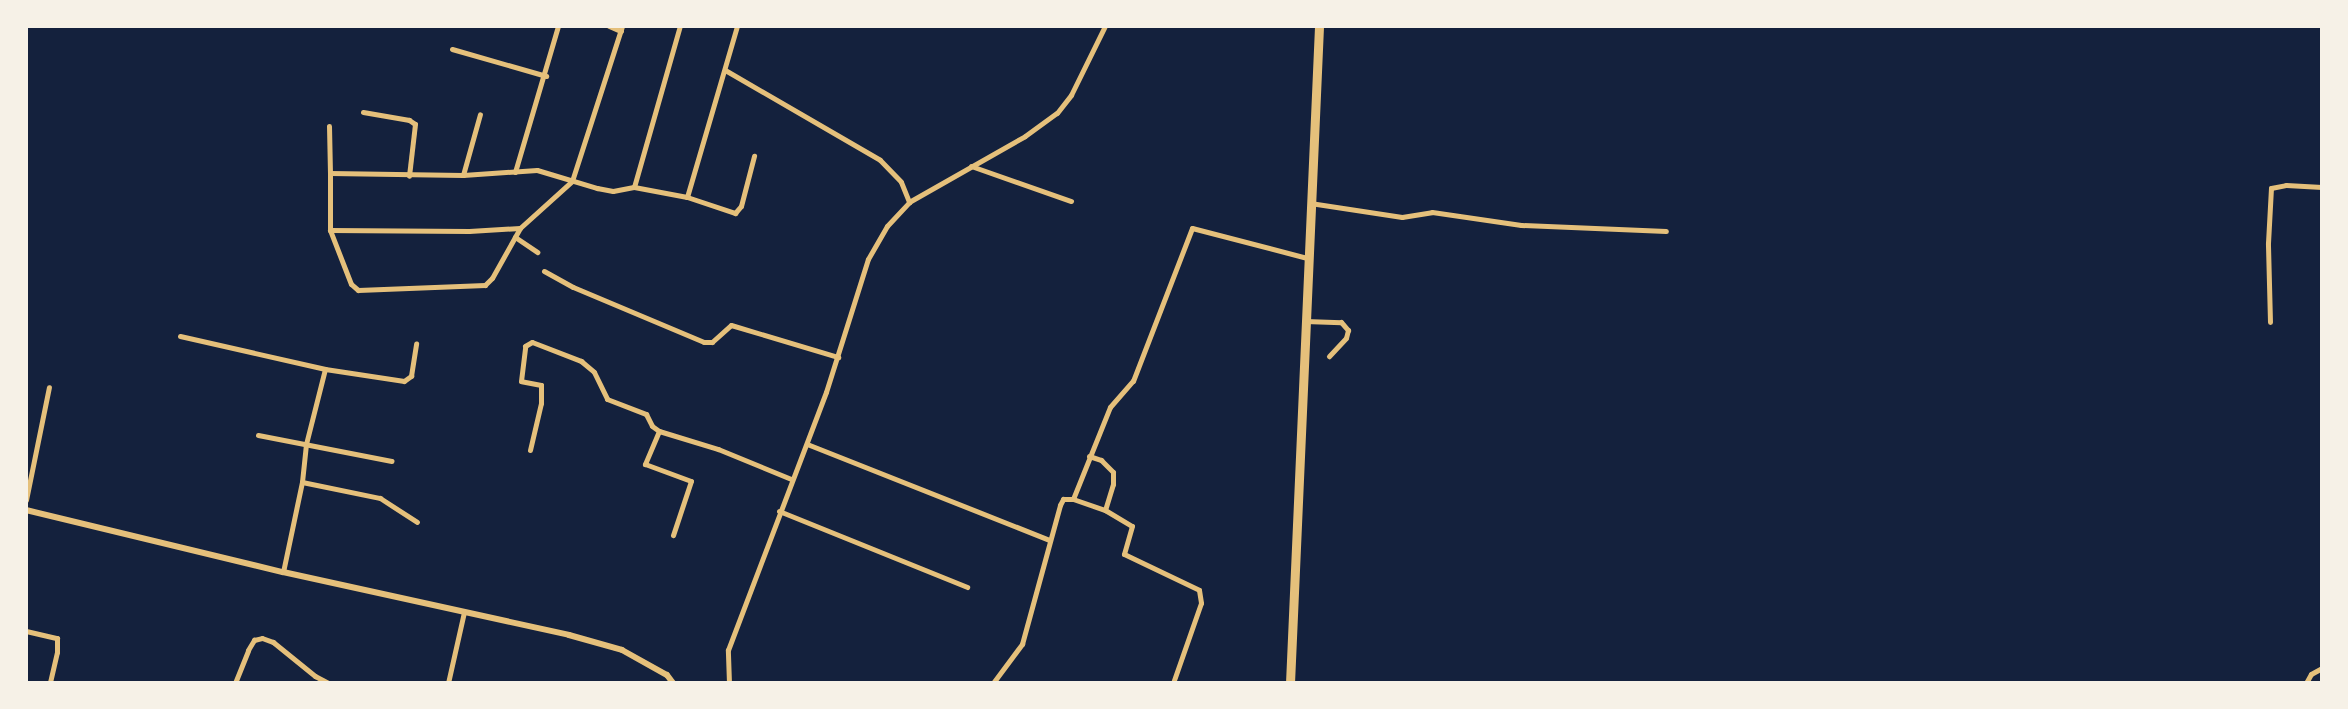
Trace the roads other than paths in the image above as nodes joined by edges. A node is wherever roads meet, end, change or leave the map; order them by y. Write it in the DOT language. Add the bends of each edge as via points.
graph roads {
  1 [pos="558,26"];
  2 [pos="609,26"];
  3 [pos="680,26"];
  4 [pos="737,26"];
  5 [pos="1105,26"];
  6 [pos="1319,26"];
  7 [pos="622,28"];
  8 [pos="452,49"];
  9 [pos="725,70"];
  10 [pos="546,76"];
  11 [pos="363,112"];
  12 [pos="480,114"];
  13 [pos="330,126"];
  14 [pos="754,156"];
  15 [pos="971,166"];
  16 [pos="515,172"];
  17 [pos="330,173"];
  18 [pos="463,175"];
  19 [pos="409,176"];
  20 [pos="572,181"];
  21 [pos="634,187"];
  22 [pos="2322,187"];
  23 [pos="687,197"];
  24 [pos="1071,201"];
  25 [pos="909,202"];
  26 [pos="1310,204"];
  27 [pos="520,228"];
  28 [pos="330,230"];
  29 [pos="1666,231"];
  30 [pos="515,237"];
  31 [pos="537,251"];
  32 [pos="1307,258"];
  33 [pos="544,271"];
  34 [pos="1305,321"];
  35 [pos="2270,322"];
  36 [pos="180,336"];
  37 [pos="416,343"];
  38 [pos="1329,356"];
  39 [pos="838,357"];
  40 [pos="325,369"];
  41 [pos="49,387"];
  42 [pos="659,431"];
  43 [pos="258,435"];
  44 [pos="306,444"];
  45 [pos="807,444"];
  46 [pos="530,450"];
  47 [pos="1090,456"];
  48 [pos="392,461"];
  49 [pos="791,479"];
  50 [pos="302,482"];
  51 [pos="1073,499"];
  52 [pos="26,500"];
  53 [pos="26,510"];
  54 [pos="1105,510"];
  55 [pos="779,511"];
  56 [pos="417,522"];
  57 [pos="673,534"];
  58 [pos="1050,540"];
  59 [pos="283,572"];
  60 [pos="967,587"];
  61 [pos="464,612"];
  62 [pos="26,631"];
  63 [pos="2322,668"];
  64 [pos="50,683"];
  65 [pos="235,683"];
  66 [pos="328,683"];
  67 [pos="448,683"];
  68 [pos="673,683"];
  69 [pos="729,683"];
  70 [pos="993,683"];
  71 [pos="1173,683"];
  72 [pos="1290,683"];
  73 [pos="2306,683"];
  1 -- 10 [label="street"];
  2 -- 7 [label="street"];
  3 -- 21 [label="street"];
  4 -- 9 [label="street"];
  5 -- 15 [label="street" via="1071,95 1057,113"];
  6 -- 26 [label="highway"];
  7 -- 20 [label="street"];
  8 -- 10 [label="street"];
  9 -- 23 [label="street"];
  9 -- 25 [label="street" via="880,160 897,176"];
  10 -- 16 [label="street"];
  11 -- 19 [label="street" via="415,124"];
  12 -- 18 [label="street"];
  13 -- 17 [label="street"];
  14 -- 23 [label="street" via="741,206 735,212"];
  15 -- 24 [label="street"];
  15 -- 25 [label="street"];
  16 -- 18 [label="street"];
  16 -- 20 [label="street" via="543,170"];
  17 -- 19 [label="street"];
  17 -- 28 [label="street"];
  18 -- 19 [label="street"];
  20 -- 21 [label="street" via="612,191"];
  20 -- 27 [label="street"];
  21 -- 23 [label="street"];
  22 -- 35 [label="street" via="2271,188"];
  25 -- 39 [label="street" via="887,226 868,259"];
  26 -- 29 [label="street" via="1402,217 1432,212 1521,225"];
  26 -- 32 [label="highway"];
  27 -- 28 [label="street"];
  27 -- 30 [label="street"];
  28 -- 30 [label="street" via="351,284 362,290 485,285"];
  30 -- 31 [label="street"];
  32 -- 34 [label="highway"];
  32 -- 47 [label="street" via="1192,228 1133,381 1110,407"];
  33 -- 39 [label="street" via="704,342 712,342 731,325"];
  34 -- 38 [label="street" via="1341,322 1348,330"];
  34 -- 72 [label="highway"];
  36 -- 40 [label="street"];
  37 -- 40 [label="street" via="411,376 404,381"];
  39 -- 45 [label="street"];
  40 -- 44 [label="street"];
  41 -- 52 [label="street"];
  42 -- 46 [label="street" via="646,414 607,400 594,372 581,361 532,342 525,346 521,381 541,385"];
  42 -- 49 [label="street"];
  42 -- 57 [label="street" via="645,464 691,481"];
  43 -- 44 [label="street"];
  44 -- 48 [label="street"];
  44 -- 50 [label="street"];
  45 -- 49 [label="street"];
  45 -- 58 [label="street"];
  47 -- 51 [label="street"];
  47 -- 54 [label="street" via="1113,472"];
  49 -- 55 [label="street"];
  50 -- 56 [label="street" via="380,498"];
  50 -- 59 [label="street"];
  51 -- 54 [label="street"];
  51 -- 58 [label="street" via="1063,499"];
  53 -- 59 [label="street"];
  54 -- 71 [label="street" via="1132,526 1127,558 1199,590 1200,603"];
  55 -- 60 [label="street"];
  55 -- 69 [label="street" via="728,649"];
  58 -- 70 [label="street" via="1022,644"];
  59 -- 61 [label="street"];
  61 -- 67 [label="street"];
  61 -- 68 [label="street" via="622,650"];
  62 -- 64 [label="street" via="57,638"];
  63 -- 73 [label="street"];
  65 -- 66 [label="street" via="254,640 262,638"];
}
